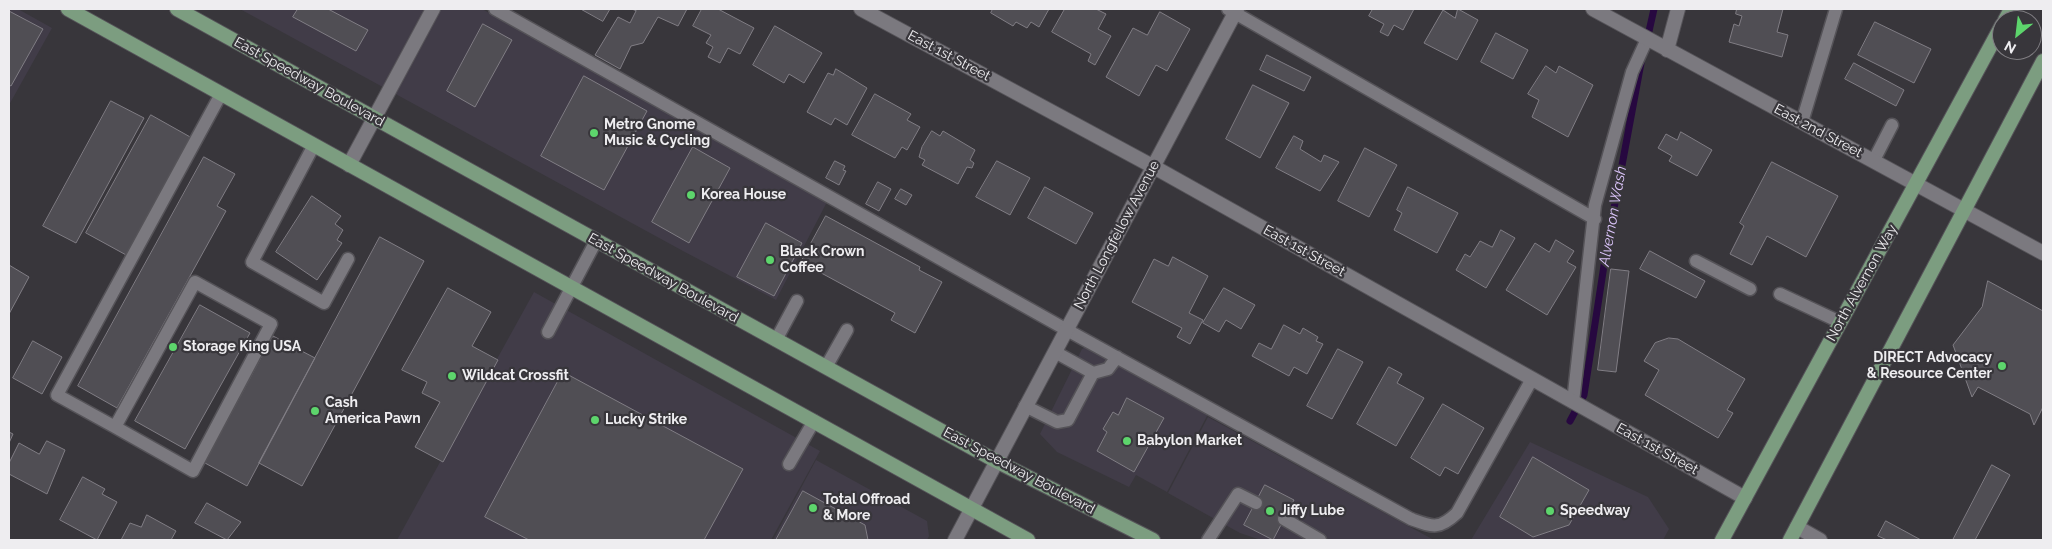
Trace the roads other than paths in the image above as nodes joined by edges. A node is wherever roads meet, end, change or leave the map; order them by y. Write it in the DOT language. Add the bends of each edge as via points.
graph roads {
  1 [pos="68,9"];
  2 [pos="177,9"];
  3 [pos="433,9"];
  4 [pos="494,9"];
  5 [pos="861,9"];
  6 [pos="1593,9"];
  7 [pos="1678,9"];
  8 [pos="1836,9"];
  9 [pos="1233,10"];
  10 [pos="1618,15"];
  11 [pos="1647,39"];
  12 [pos="1992,44"];
  13 [pos="1667,50"];
  14 [pos="2043,64"];
  15 [pos="221,94"];
  16 [pos="375,118"];
  17 [pos="1802,122"];
  18 [pos="1892,126"];
  19 [pos="314,145"];
  20 [pos="1874,160"];
  21 [pos="349,165"];
  22 [pos="1154,167"];
  23 [pos="1917,183"];
  24 [pos="1964,209"];
  25 [pos="1595,219"];
  26 [pos="596,241"];
  27 [pos="2043,253"];
  28 [pos="348,258"];
  29 [pos="1696,261"];
  30 [pos="572,288"];
  31 [pos="1750,289"];
  32 [pos="1780,294"];
  33 [pos="797,301"];
  34 [pos="1840,322"];
  35 [pos="848,330"];
  36 [pos="1067,330"];
  37 [pos="548,332"];
  38 [pos="776,340"];
  39 [pos="1055,352"];
  40 [pos="1116,357"];
  41 [pos="826,367"];
  42 [pos="1093,373"];
  43 [pos="1532,379"];
  44 [pos="1573,402"];
  45 [pos="1025,406"];
  46 [pos="814,421"];
  47 [pos="115,427"];
  48 [pos="996,461"];
  49 [pos="789,464"];
  50 [pos="1744,498"];
  51 [pos="1256,503"];
  52 [pos="972,508"];
  53 [pos="1284,520"];
  54 [pos="1797,527"];
  55 [pos="955,540"];
  56 [pos="1028,540"];
  57 [pos="1153,540"];
  58 [pos="1208,540"];
  59 [pos="1320,540"];
  60 [pos="1722,540"];
  61 [pos="1790,540"];
  62 [pos="1820,540"];
  1 -- 15 [label="main road"];
  2 -- 16 [label="main road, East Speedway Boulevard"];
  3 -- 16 [label="street"];
  4 -- 36 [label="lane"];
  5 -- 22 [label="street, East 1st Street"];
  6 -- 10 [label="street, East 2nd Street"];
  7 -- 13 [label="street"];
  8 -- 17 [label="lane"];
  9 -- 22 [label="street, North Longfellow Avenue"];
  9 -- 25 [label="lane"];
  10 -- 11 [label="street, East 2nd Street"];
  11 -- 13 [label="street, East 2nd Street"];
  11 -- 25 [label="lane" via="1630,81 1595,205"];
  12 -- 23 [label="main road, North Alvernon Way"];
  13 -- 17 [label="street, East 2nd Street"];
  14 -- 24 [label="main road"];
  15 -- 19 [label="main road"];
  15 -- 47 [label="lane" via="57,394"];
  16 -- 21 [label="street"];
  16 -- 26 [label="main road, East Speedway Boulevard"];
  17 -- 20 [label="street, East 2nd Street"];
  18 -- 20 [label="lane"];
  19 -- 21 [label="main road"];
  19 -- 28 [label="lane" via="252,262 324,303"];
  20 -- 23 [label="street, East 2nd Street"];
  21 -- 30 [label="main road"];
  22 -- 36 [label="street, North Longfellow Avenue"];
  22 -- 43 [label="street, East 1st Street"];
  23 -- 24 [label="street, East 2nd Street"];
  23 -- 34 [label="main road, North Alvernon Way"];
  24 -- 27 [label="street, East 2nd Street"];
  24 -- 54 [label="main road"];
  25 -- 44 [label="lane"];
  26 -- 30 [label="lane"];
  26 -- 38 [label="main road, East Speedway Boulevard"];
  29 -- 31 [label="lane"];
  30 -- 37 [label="lane"];
  30 -- 46 [label="main road"];
  32 -- 34 [label="lane"];
  33 -- 38 [label="lane"];
  34 -- 50 [label="main road, North Alvernon Way"];
  35 -- 41 [label="lane"];
  36 -- 39 [label="street, North Longfellow Avenue"];
  36 -- 40 [label="lane"];
  38 -- 41 [label="main road, East Speedway Boulevard"];
  39 -- 42 [label="lane"];
  39 -- 45 [label="street, North Longfellow Avenue"];
  40 -- 42 [label="lane" via="1108,370"];
  40 -- 43 [label="lane" via="1411,519 1432,527 1446,524 1457,513"];
  41 -- 48 [label="main road, East Speedway Boulevard"];
  42 -- 45 [label="lane" via="1068,420 1057,422"];
  43 -- 44 [label="street, East 1st Street"];
  44 -- 50 [label="street, East 1st Street"];
  45 -- 48 [label="street, North Longfellow Avenue"];
  46 -- 49 [label="lane"];
  46 -- 52 [label="main road"];
  47 -- 47 [label="lane" via="195,282 271,324 193,472"];
  48 -- 52 [label="street, North Longfellow Avenue"];
  48 -- 57 [label="main road, East Speedway Boulevard"];
  50 -- 60 [label="main road, North Alvernon Way"];
  51 -- 58 [label="lane" via="1238,494"];
  52 -- 55 [label="street, North Longfellow Avenue"];
  52 -- 56 [label="main road"];
  53 -- 59 [label="lane"];
  54 -- 61 [label="main road"];
  54 -- 62 [label="street"];
}
